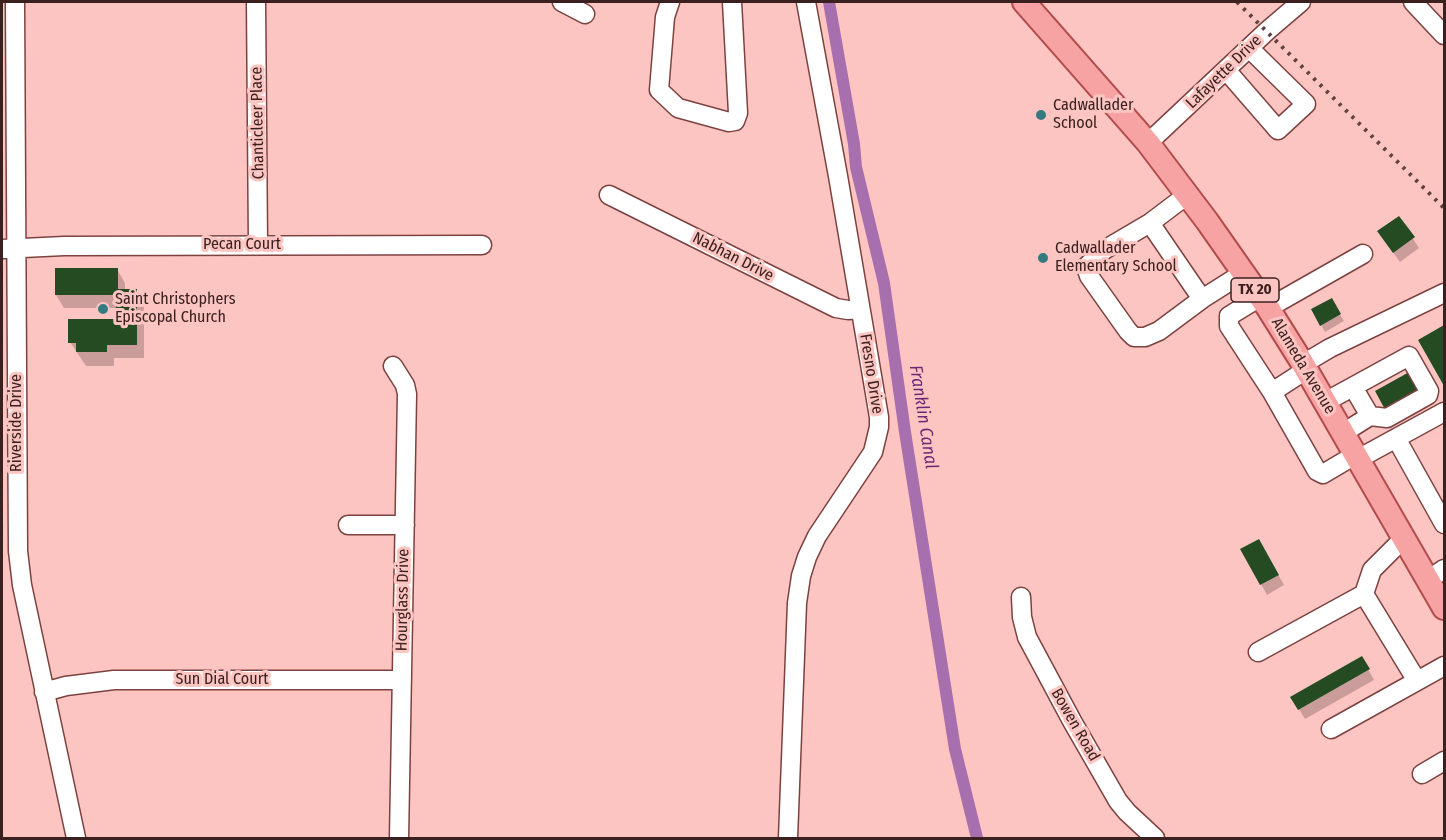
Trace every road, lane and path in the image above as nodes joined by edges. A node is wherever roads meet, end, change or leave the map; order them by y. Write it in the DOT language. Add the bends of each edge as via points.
graph roads {
  1 [pos="15,2"];
  2 [pos="256,2"];
  3 [pos="562,2"];
  4 [pos="670,2"];
  5 [pos="732,2"];
  6 [pos="806,2"];
  7 [pos="1024,2"];
  8 [pos="1301,2"];
  9 [pos="1413,2"];
  10 [pos="585,14"];
  11 [pos="1444,34"];
  12 [pos="1249,48"];
  13 [pos="1226,70"];
  14 [pos="1148,143"];
  15 [pos="609,195"];
  16 [pos="1187,195"];
  17 [pos="1150,223"];
  18 [pos="258,244"];
  19 [pos="482,245"];
  20 [pos="9,248"];
  21 [pos="1363,254"];
  22 [pos="1243,273"];
  23 [pos="1444,293"];
  24 [pos="1202,299"];
  25 [pos="1264,302"];
  26 [pos="861,309"];
  27 [pos="393,366"];
  28 [pos="1305,367"];
  29 [pos="1353,387"];
  30 [pos="1272,392"];
  31 [pos="1325,402"];
  32 [pos="9,410"];
  33 [pos="1444,412"];
  34 [pos="1370,416"];
  35 [pos="1343,433"];
  36 [pos="1396,438"];
  37 [pos="1357,457"];
  38 [pos="1444,524"];
  39 [pos="348,525"];
  40 [pos="405,525"];
  41 [pos="1404,538"];
  42 [pos="1440,588"];
  43 [pos="1364,594"];
  44 [pos="1021,597"];
  45 [pos="1258,652"];
  46 [pos="1444,666"];
  47 [pos="402,680"];
  48 [pos="1417,681"];
  49 [pos="44,692"];
  50 [pos="1330,729"];
  51 [pos="1444,762"];
  52 [pos="1422,774"];
  53 [pos="76,838"];
  54 [pos="399,838"];
  55 [pos="788,838"];
  56 [pos="1155,838"];
  1 -- 20 [label="street, Riverside Drive"];
  2 -- 18 [label="street, Chanticleer Place"];
  3 -- 10 [label="street"];
  4 -- 5 [label="street" via="665,17 659,90 678,108 723,122 732,122 738,113"];
  6 -- 26 [label="street, Fresno Drive"];
  7 -- 14 [label="main road, Alameda Avenue / TX 20"];
  8 -- 12 [label="street, Lafayette Drive"];
  9 -- 11 [label="street"];
  12 -- 13 [label="street, Lafayette Drive"];
  12 -- 13 [label="street" via="1306,104 1278,130"];
  13 -- 14 [label="street, Lafayette Drive"];
  14 -- 16 [label="main road, Alameda Avenue / TX 20"];
  15 -- 26 [label="street, Nabhan Drive" via="836,308"];
  16 -- 17 [label="street"];
  16 -- 22 [label="main road, Alameda Avenue / TX 20"];
  17 -- 24 [label="street"];
  17 -- 24 [label="street" via="1104,250 1086,267 1089,276 1134,337 1159,331"];
  18 -- 19 [label="street, Pecan Court"];
  18 -- 20 [label="street, Pecan Court"];
  20 -- 32 [label="street, Riverside Drive"];
  21 -- 25 [label="street"];
  22 -- 24 [label="street"];
  22 -- 25 [label="main road, Alameda Avenue / TX 20"];
  23 -- 28 [label="street" via="1330,348"];
  25 -- 28 [label="main road, Alameda Avenue / TX 20"];
  25 -- 30 [label="street" via="1229,316 1229,326"];
  26 -- 55 [label="street, Fresno Drive" via="879,428 873,452 817,536 801,576"];
  27 -- 40 [label="street, Hourglass Drive" via="407,394"];
  28 -- 30 [label="street"];
  28 -- 31 [label="main road, Alameda Avenue / TX 20"];
  29 -- 31 [label="street"];
  29 -- 34 [label="street"];
  29 -- 34 [label="street" via="1409,356 1429,391 1388,418"];
  30 -- 37 [label="street" via="1317,471 1323,474"];
  31 -- 35 [label="main road, Alameda Avenue / TX 20"];
  32 -- 49 [label="street, Riverside Drive" via="22,585"];
  33 -- 36 [label="street"];
  34 -- 35 [label="street"];
  35 -- 37 [label="main road, Alameda Avenue / TX 20"];
  36 -- 37 [label="street"];
  36 -- 38 [label="street"];
  37 -- 41 [label="main road, Alameda Avenue / TX 20"];
  39 -- 40 [label="street"];
  40 -- 47 [label="street, Hourglass Drive"];
  41 -- 42 [label="main road, Alameda Avenue / TX 20"];
  41 -- 43 [label="street" via="1372,570"];
  43 -- 45 [label="street"];
  43 -- 48 [label="street"];
  44 -- 56 [label="street, Bowen Road" via="1027,637 1072,721 1118,801"];
  46 -- 48 [label="street"];
  47 -- 49 [label="street, Sun Dial Court" via="114,680"];
  47 -- 54 [label="street, Hourglass Drive"];
  48 -- 50 [label="street"];
  49 -- 53 [label="street, Riverside Drive"];
  51 -- 52 [label="street"];
}
